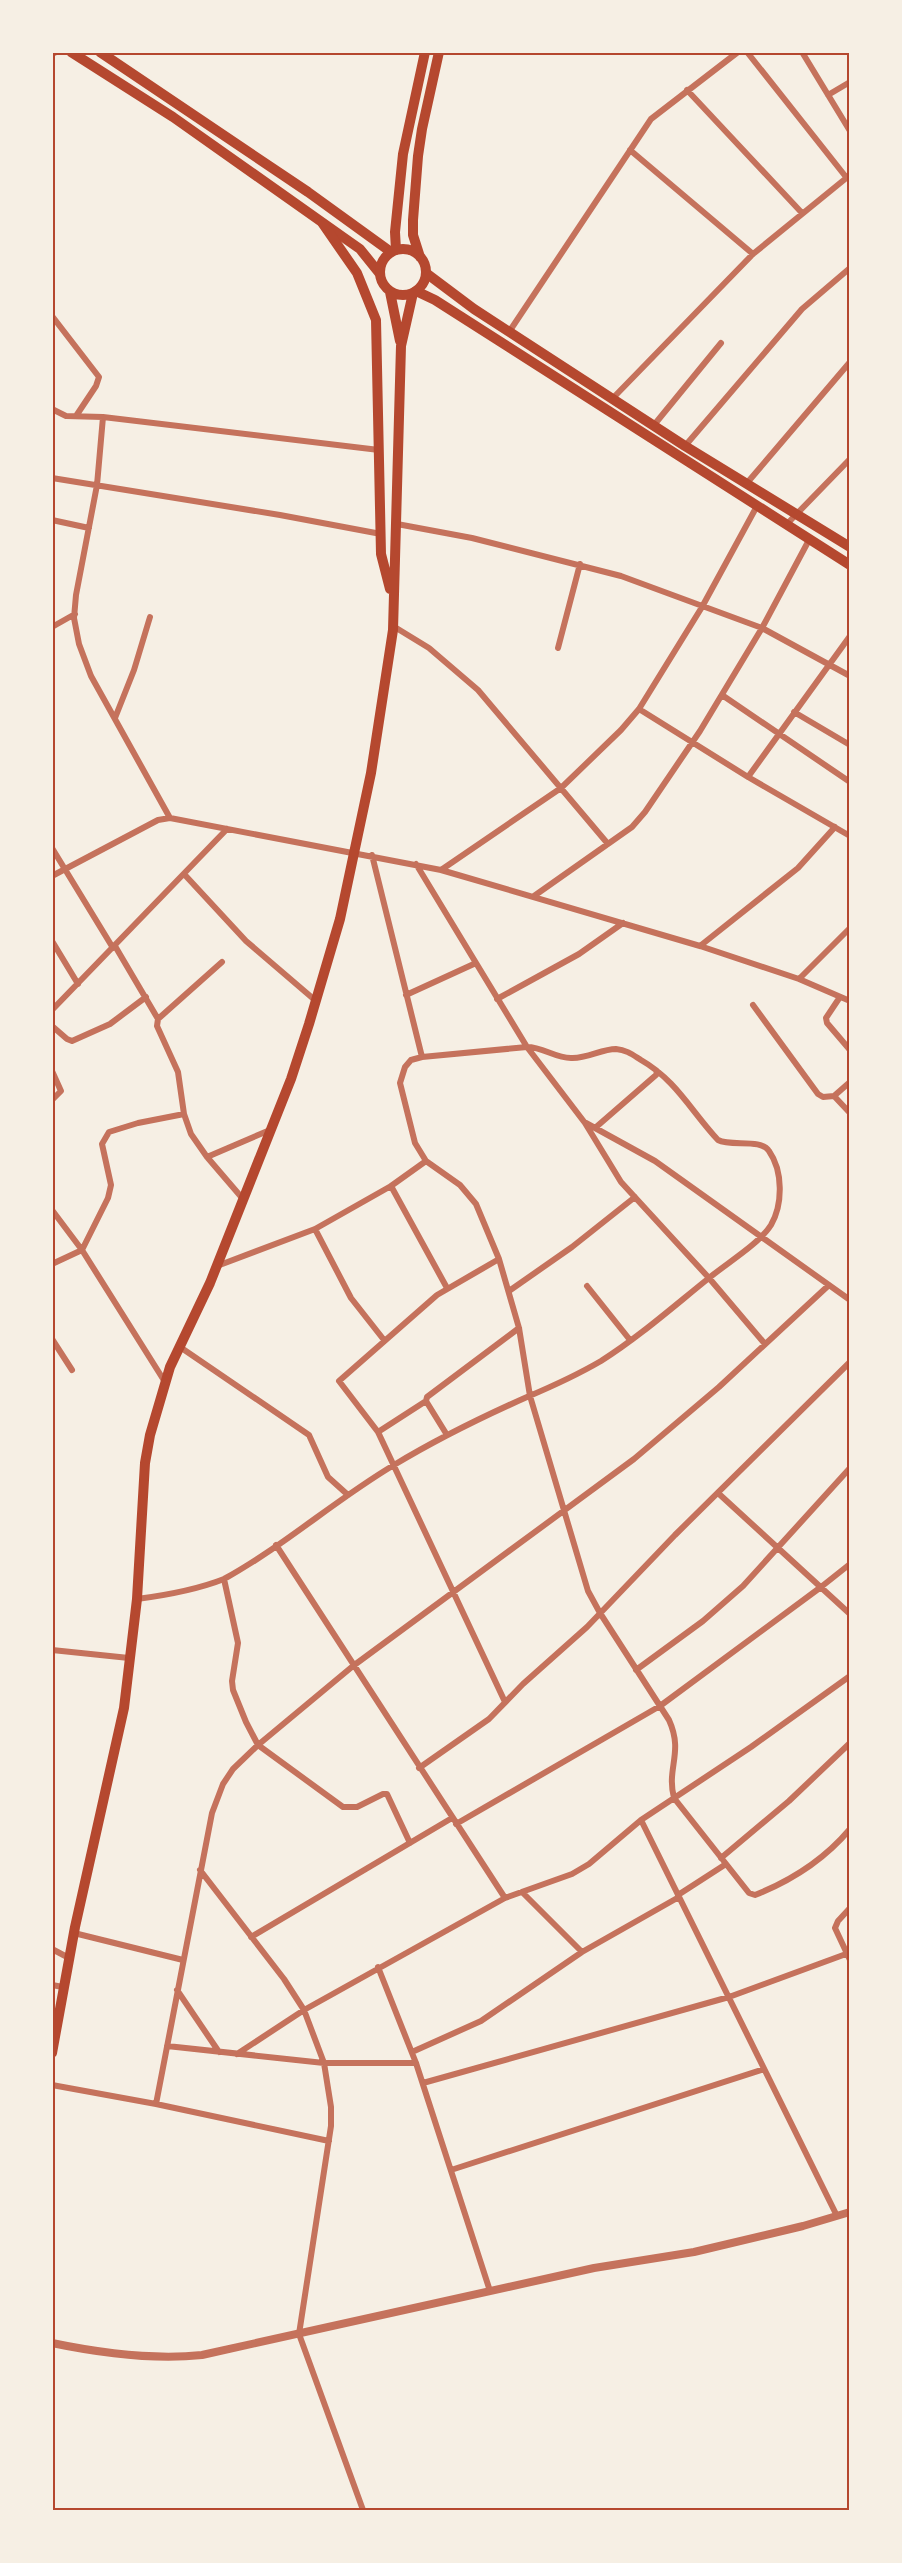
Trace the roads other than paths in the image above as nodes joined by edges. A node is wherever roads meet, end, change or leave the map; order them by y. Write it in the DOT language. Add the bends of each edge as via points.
graph roads {
  1 [pos="71,52"];
  2 [pos="100,52"];
  3 [pos="425,52"];
  4 [pos="738,52"];
  5 [pos="747,52"];
  6 [pos="802,52"];
  7 [pos="441,54"];
  8 [pos="849,82"];
  9 [pos="687,90"];
  10 [pos="828,95"];
  11 [pos="849,131"];
  12 [pos="630,150"];
  13 [pos="848,176"];
  14 [pos="802,213"];
  15 [pos="323,224"];
  16 [pos="393,251"];
  17 [pos="753,254"];
  18 [pos="420,257"];
  19 [pos="849,268"];
  20 [pos="426,273"];
  21 [pos="380,274"];
  22 [pos="390,292"];
  23 [pos="415,292"];
  24 [pos="52,316"];
  25 [pos="509,332"];
  26 [pos="721,343"];
  27 [pos="401,346"];
  28 [pos="849,362"];
  29 [pos="613,398"];
  30 [pos="52,409"];
  31 [pos="76,416"];
  32 [pos="103,417"];
  33 [pos="654,425"];
  34 [pos="685,446"];
  35 [pos="379,450"];
  36 [pos="849,459"];
  37 [pos="52,478"];
  38 [pos="747,483"];
  39 [pos="97,485"];
  40 [pos="757,506"];
  41 [pos="796,513"];
  42 [pos="52,520"];
  43 [pos="397,524"];
  44 [pos="786,525"];
  45 [pos="89,528"];
  46 [pos="381,534"];
  47 [pos="809,540"];
  48 [pos="849,547"];
  49 [pos="580,564"];
  50 [pos="849,566"];
  51 [pos="394,603"];
  52 [pos="702,607"];
  53 [pos="75,614"];
  54 [pos="150,617"];
  55 [pos="393,626"];
  56 [pos="52,627"];
  57 [pos="762,628"];
  58 [pos="849,636"];
  59 [pos="558,648"];
  60 [pos="827,665"];
  61 [pos="849,676"];
  62 [pos="722,695"];
  63 [pos="639,709"];
  64 [pos="794,712"];
  65 [pos="115,718"];
  66 [pos="777,734"];
  67 [pos="693,741"];
  68 [pos="849,745"];
  69 [pos="748,777"];
  70 [pos="849,782"];
  71 [pos="561,788"];
  72 [pos="170,818"];
  73 [pos="835,827"];
  74 [pos="227,829"];
  75 [pos="849,836"];
  76 [pos="608,844"];
  77 [pos="52,848"];
  78 [pos="354,852"];
  79 [pos="372,855"];
  80 [pos="416,863"];
  81 [pos="66,868"];
  82 [pos="441,870"];
  83 [pos="184,874"];
  84 [pos="52,876"];
  85 [pos="534,896"];
  86 [pos="623,923"];
  87 [pos="849,928"];
  88 [pos="52,941"];
  89 [pos="700,946"];
  90 [pos="114,947"];
  91 [pos="222,962"];
  92 [pos="476,963"];
  93 [pos="799,979"];
  94 [pos="78,984"];
  95 [pos="406,995"];
  96 [pos="146,997"];
  97 [pos="840,997"];
  98 [pos="497,999"];
  99 [pos="316,1001"];
  100 [pos="849,1001"];
  101 [pos="753,1005"];
  102 [pos="52,1010"];
  103 [pos="158,1019"];
  104 [pos="52,1026"];
  105 [pos="527,1047"];
  106 [pos="849,1050"];
  107 [pos="422,1057"];
  108 [pos="52,1071"];
  109 [pos="657,1071"];
  110 [pos="849,1082"];
  111 [pos="834,1096"];
  112 [pos="52,1100"];
  113 [pos="849,1113"];
  114 [pos="184,1114"];
  115 [pos="585,1123"];
  116 [pos="595,1128"];
  117 [pos="271,1130"];
  118 [pos="207,1157"];
  119 [pos="426,1161"];
  120 [pos="391,1186"];
  121 [pos="635,1197"];
  122 [pos="243,1200"];
  123 [pos="52,1210"];
  124 [pos="315,1229"];
  125 [pos="762,1235"];
  126 [pos="82,1250"];
  127 [pos="499,1259"];
  128 [pos="52,1264"];
  129 [pos="217,1266"];
  130 [pos="709,1278"];
  131 [pos="829,1285"];
  132 [pos="587,1286"];
  133 [pos="447,1288"];
  134 [pos="509,1291"];
  135 [pos="849,1300"];
  136 [pos="519,1328"];
  137 [pos="52,1339"];
  138 [pos="384,1340"];
  139 [pos="630,1340"];
  140 [pos="765,1344"];
  141 [pos="180,1347"];
  142 [pos="849,1362"];
  143 [pos="72,1370"];
  144 [pos="165,1382"];
  145 [pos="530,1396"];
  146 [pos="426,1401"];
  147 [pos="378,1432"];
  148 [pos="447,1435"];
  149 [pos="394,1464"];
  150 [pos="849,1468"];
  151 [pos="718,1493"];
  152 [pos="348,1495"];
  153 [pos="565,1511"];
  154 [pos="276,1545"];
  155 [pos="778,1548"];
  156 [pos="849,1564"];
  157 [pos="224,1579"];
  158 [pos="821,1587"];
  159 [pos="453,1590"];
  160 [pos="137,1599"];
  161 [pos="600,1614"];
  162 [pos="849,1614"];
  163 [pos="52,1650"];
  164 [pos="129,1658"];
  165 [pos="353,1666"];
  166 [pos="636,1670"];
  167 [pos="849,1676"];
  168 [pos="505,1702"];
  169 [pos="660,1706"];
  170 [pos="849,1743"];
  171 [pos="258,1745"];
  172 [pos="419,1768"];
  173 [pos="674,1798"];
  174 [pos="452,1818"];
  175 [pos="641,1820"];
  176 [pos="456,1824"];
  177 [pos="849,1829"];
  178 [pos="410,1843"];
  179 [pos="721,1858"];
  180 [pos="726,1864"];
  181 [pos="200,1870"];
  182 [pos="522,1892"];
  183 [pos="679,1896"];
  184 [pos="505,1899"];
  185 [pos="849,1908"];
  186 [pos="74,1933"];
  187 [pos="251,1937"];
  188 [pos="52,1949"];
  189 [pos="582,1952"];
  190 [pos="848,1957"];
  191 [pos="69,1958"];
  192 [pos="183,1960"];
  193 [pos="378,1967"];
  194 [pos="58,1986"];
  195 [pos="177,1990"];
  196 [pos="729,1997"];
  197 [pos="304,2010"];
  198 [pos="167,2046"];
  199 [pos="219,2052"];
  200 [pos="412,2052"];
  201 [pos="52,2053"];
  202 [pos="237,2054"];
  203 [pos="324,2063"];
  204 [pos="417,2063"];
  205 [pos="764,2069"];
  206 [pos="423,2083"];
  207 [pos="52,2085"];
  208 [pos="156,2104"];
  209 [pos="329,2141"];
  210 [pos="451,2170"];
  211 [pos="849,2212"];
  212 [pos="837,2216"];
  213 [pos="490,2291"];
  214 [pos="299,2334"];
  215 [pos="52,2343"];
  216 [pos="75,2348"];
  217 [pos="52,2350"];
  218 [pos="363,2511"];
  1 -- 15 [label="main road" via="173,117"];
  2 -- 16 [label="main road"];
  3 -- 16 [label="main road" via="403,154"];
  4 -- 9 [label="street"];
  5 -- 13 [label="street"];
  6 -- 10 [label="street"];
  7 -- 18 [label="main road" via="418,156 413,235"];
  8 -- 10 [label="street"];
  9 -- 12 [label="street" via="651,119"];
  9 -- 14 [label="street"];
  10 -- 11 [label="street"];
  12 -- 17 [label="street"];
  12 -- 25 [label="street"];
  13 -- 14 [label="street"];
  14 -- 17 [label="street"];
  15 -- 21 [label="main road" via="360,249"];
  15 -- 35 [label="main road" via="357,273 376,320"];
  16 -- 18 [label="main road" via="410,250"];
  16 -- 21 [label="main road" via="384,259"];
  17 -- 29 [label="street"];
  18 -- 20 [label="main road"];
  19 -- 34 [label="street" via="802,309"];
  20 -- 23 [label="main road"];
  20 -- 25 [label="main road"];
  21 -- 22 [label="main road"];
  22 -- 23 [label="main road"];
  22 -- 27 [label="main road"];
  23 -- 27 [label="main road"];
  23 -- 40 [label="main road" via="435,300"];
  24 -- 31 [label="street" via="99,377"];
  25 -- 29 [label="main road"];
  26 -- 33 [label="street"];
  27 -- 43 [label="main road"];
  28 -- 38 [label="street"];
  29 -- 33 [label="main road"];
  30 -- 31 [label="street"];
  31 -- 32 [label="street"];
  32 -- 35 [label="street"];
  32 -- 39 [label="street"];
  33 -- 34 [label="main road"];
  34 -- 38 [label="main road"];
  35 -- 46 [label="main road"];
  36 -- 41 [label="street"];
  37 -- 39 [label="street"];
  38 -- 41 [label="main road"];
  39 -- 45 [label="street"];
  39 -- 46 [label="street"];
  40 -- 44 [label="main road"];
  40 -- 52 [label="street"];
  41 -- 44 [label="street"];
  41 -- 48 [label="main road"];
  42 -- 45 [label="street"];
  43 -- 49 [label="street"];
  43 -- 51 [label="main road"];
  44 -- 47 [label="main road"];
  45 -- 53 [label="street"];
  46 -- 51 [label="main road" via="381,554"];
  47 -- 50 [label="main road"];
  47 -- 57 [label="street"];
  49 -- 52 [label="street"];
  49 -- 59 [label="street"];
  51 -- 55 [label="main road"];
  52 -- 57 [label="street"];
  52 -- 63 [label="street"];
  53 -- 56 [label="street"];
  53 -- 65 [label="street" via="79,644 91,676"];
  54 -- 65 [label="street"];
  55 -- 71 [label="street" via="429,648 478,690"];
  55 -- 78 [label="main road" via="379,727"];
  57 -- 60 [label="street"];
  57 -- 62 [label="street"];
  58 -- 60 [label="street"];
  60 -- 61 [label="street"];
  60 -- 64 [label="street"];
  62 -- 66 [label="street"];
  62 -- 67 [label="street"];
  63 -- 67 [label="street"];
  63 -- 71 [label="street"];
  64 -- 66 [label="street"];
  64 -- 68 [label="street"];
  65 -- 72 [label="street"];
  66 -- 69 [label="street"];
  66 -- 70 [label="street"];
  67 -- 69 [label="street"];
  67 -- 76 [label="street" via="645,812"];
  69 -- 73 [label="street"];
  71 -- 76 [label="street"];
  71 -- 82 [label="street"];
  72 -- 74 [label="street"];
  72 -- 81 [label="street" via="158,820"];
  73 -- 75 [label="street"];
  73 -- 89 [label="street" via="804,863"];
  74 -- 78 [label="street"];
  74 -- 83 [label="street"];
  76 -- 85 [label="street"];
  77 -- 81 [label="street"];
  78 -- 79 [label="street"];
  78 -- 99 [label="main road"];
  79 -- 80 [label="street"];
  79 -- 95 [label="street"];
  80 -- 82 [label="street"];
  80 -- 92 [label="street"];
  81 -- 84 [label="street"];
  81 -- 90 [label="street"];
  82 -- 85 [label="street"];
  83 -- 90 [label="street"];
  83 -- 99 [label="street" via="246,940"];
  85 -- 86 [label="street"];
  86 -- 89 [label="street"];
  86 -- 98 [label="street" via="579,954"];
  87 -- 93 [label="street"];
  88 -- 94 [label="street"];
  89 -- 93 [label="street"];
  90 -- 94 [label="street"];
  90 -- 96 [label="street"];
  91 -- 103 [label="street"];
  92 -- 95 [label="street"];
  92 -- 98 [label="street"];
  93 -- 97 [label="street"];
  94 -- 102 [label="street"];
  95 -- 107 [label="street"];
  96 -- 103 [label="street"];
  96 -- 104 [label="street" via="110,1024 72,1041"];
  97 -- 100 [label="street"];
  97 -- 106 [label="street" via="826,1018"];
  98 -- 105 [label="street"];
  99 -- 117 [label="main road"];
  101 -- 111 [label="street" via="818,1094"];
  103 -- 114 [label="street" via="157,1026 178,1072"];
  105 -- 107 [label="street"];
  105 -- 109 [label="street" via="539,1047 572,1059 609,1049 627,1051"];
  105 -- 115 [label="street"];
  107 -- 119 [label="street" via="405,1067 400,1083 415,1143"];
  108 -- 112 [label="street" via="62,1091"];
  109 -- 116 [label="street"];
  109 -- 125 [label="street" via="675,1086 718,1140 728,1144 760,1144 769,1150 778,1176 779,1202 776,1215"];
  110 -- 111 [label="street"];
  111 -- 113 [label="street"];
  114 -- 118 [label="street" via="191,1134"];
  114 -- 126 [label="street" via="138,1123 104,1137 111,1185"];
  115 -- 116 [label="street"];
  115 -- 121 [label="street" via="621,1182"];
  116 -- 125 [label="street" via="656,1161"];
  117 -- 118 [label="street"];
  117 -- 122 [label="main road"];
  118 -- 122 [label="street"];
  119 -- 120 [label="street"];
  119 -- 127 [label="street" via="468,1193"];
  120 -- 124 [label="street"];
  120 -- 133 [label="street"];
  121 -- 130 [label="street"];
  121 -- 134 [label="street"];
  122 -- 129 [label="main road"];
  123 -- 126 [label="street"];
  124 -- 129 [label="street"];
  124 -- 138 [label="street" via="351,1298"];
  125 -- 130 [label="street"];
  125 -- 131 [label="street"];
  126 -- 128 [label="street"];
  126 -- 144 [label="street"];
  127 -- 133 [label="street"];
  127 -- 134 [label="street"];
  129 -- 141 [label="main road"];
  130 -- 139 [label="street"];
  130 -- 140 [label="street"];
  131 -- 135 [label="street"];
  131 -- 140 [label="street"];
  132 -- 139 [label="street"];
  133 -- 138 [label="street"];
  134 -- 136 [label="street"];
  136 -- 145 [label="street"];
  136 -- 146 [label="street"];
  137 -- 143 [label="street"];
  138 -- 147 [label="street" via="339,1381"];
  139 -- 145 [label="street" via="602,1360"];
  140 -- 153 [label="street" via="634,1459"];
  141 -- 144 [label="main road"];
  141 -- 152 [label="street" via="309,1435 328,1477"];
  142 -- 151 [label="street"];
  144 -- 160 [label="main road" via="144,1463"];
  145 -- 148 [label="street"];
  145 -- 153 [label="street"];
  146 -- 147 [label="street"];
  146 -- 148 [label="street"];
  147 -- 149 [label="street"];
  148 -- 149 [label="street"];
  149 -- 152 [label="street"];
  149 -- 159 [label="street"];
  150 -- 155 [label="street"];
  151 -- 155 [label="street"];
  151 -- 161 [label="street"];
  152 -- 154 [label="street"];
  153 -- 159 [label="street"];
  153 -- 161 [label="street" via="588,1591"];
  154 -- 157 [label="street"];
  154 -- 165 [label="street"];
  155 -- 158 [label="street"];
  155 -- 166 [label="street" via="703,1621"];
  156 -- 158 [label="street"];
  157 -- 160 [label="street" via="171,1595"];
  157 -- 171 [label="street" via="238,1643 233,1690"];
  158 -- 162 [label="street"];
  158 -- 169 [label="street"];
  159 -- 165 [label="street"];
  159 -- 168 [label="street"];
  160 -- 164 [label="main road"];
  161 -- 166 [label="street"];
  161 -- 168 [label="street"];
  163 -- 164 [label="street"];
  164 -- 186 [label="main road" via="124,1708"];
  165 -- 171 [label="street"];
  165 -- 172 [label="street"];
  166 -- 169 [label="street"];
  167 -- 173 [label="street"];
  168 -- 172 [label="street" via="489,1719"];
  169 -- 173 [label="street" via="675,1733 677,1748 671,1788"];
  169 -- 176 [label="street"];
  170 -- 179 [label="street" via="789,1801"];
  171 -- 178 [label="street" via="343,1807 357,1807 387,1794"];
  171 -- 181 [label="street" via="223,1784 212,1813"];
  172 -- 174 [label="street"];
  173 -- 175 [label="street"];
  173 -- 179 [label="street"];
  174 -- 176 [label="street"];
  174 -- 178 [label="street"];
  175 -- 182 [label="street" via="589,1864"];
  175 -- 183 [label="street"];
  176 -- 184 [label="street"];
  177 -- 180 [label="street" via="834,1848 800,1874 755,1895 749,1893"];
  178 -- 187 [label="street"];
  179 -- 180 [label="street"];
  180 -- 183 [label="street"];
  181 -- 187 [label="street"];
  181 -- 192 [label="street"];
  182 -- 184 [label="street"];
  182 -- 189 [label="street"];
  183 -- 189 [label="street"];
  183 -- 196 [label="street"];
  184 -- 193 [label="street"];
  185 -- 190 [label="street" via="835,1928"];
  186 -- 191 [label="main road"];
  186 -- 192 [label="street"];
  187 -- 197 [label="street"];
  188 -- 191 [label="street"];
  189 -- 200 [label="street" via="481,2021"];
  190 -- 196 [label="street"];
  191 -- 194 [label="main road"];
  192 -- 195 [label="street"];
  193 -- 197 [label="street"];
  193 -- 200 [label="street"];
  194 -- 201 [label="main road"];
  195 -- 198 [label="street"];
  195 -- 199 [label="street"];
  196 -- 205 [label="street"];
  196 -- 206 [label="street"];
  197 -- 202 [label="street"];
  197 -- 203 [label="street"];
  198 -- 199 [label="street"];
  198 -- 208 [label="street"];
  199 -- 202 [label="street"];
  200 -- 204 [label="street"];
  202 -- 203 [label="street"];
  203 -- 204 [label="street"];
  203 -- 209 [label="street" via="331,2108"];
  204 -- 206 [label="street"];
  205 -- 210 [label="street"];
  205 -- 212 [label="street"];
  206 -- 210 [label="street"];
  207 -- 208 [label="street"];
  208 -- 209 [label="street"];
  209 -- 214 [label="street"];
  210 -- 213 [label="street"];
  211 -- 212 [label="street"];
  212 -- 213 [label="street" via="694,2252 594,2268"];
  213 -- 214 [label="street"];
  214 -- 216 [label="street" via="176,2358"];
  214 -- 218 [label="street"];
  215 -- 216 [label="street"];
  216 -- 217 [label="street"];
}
